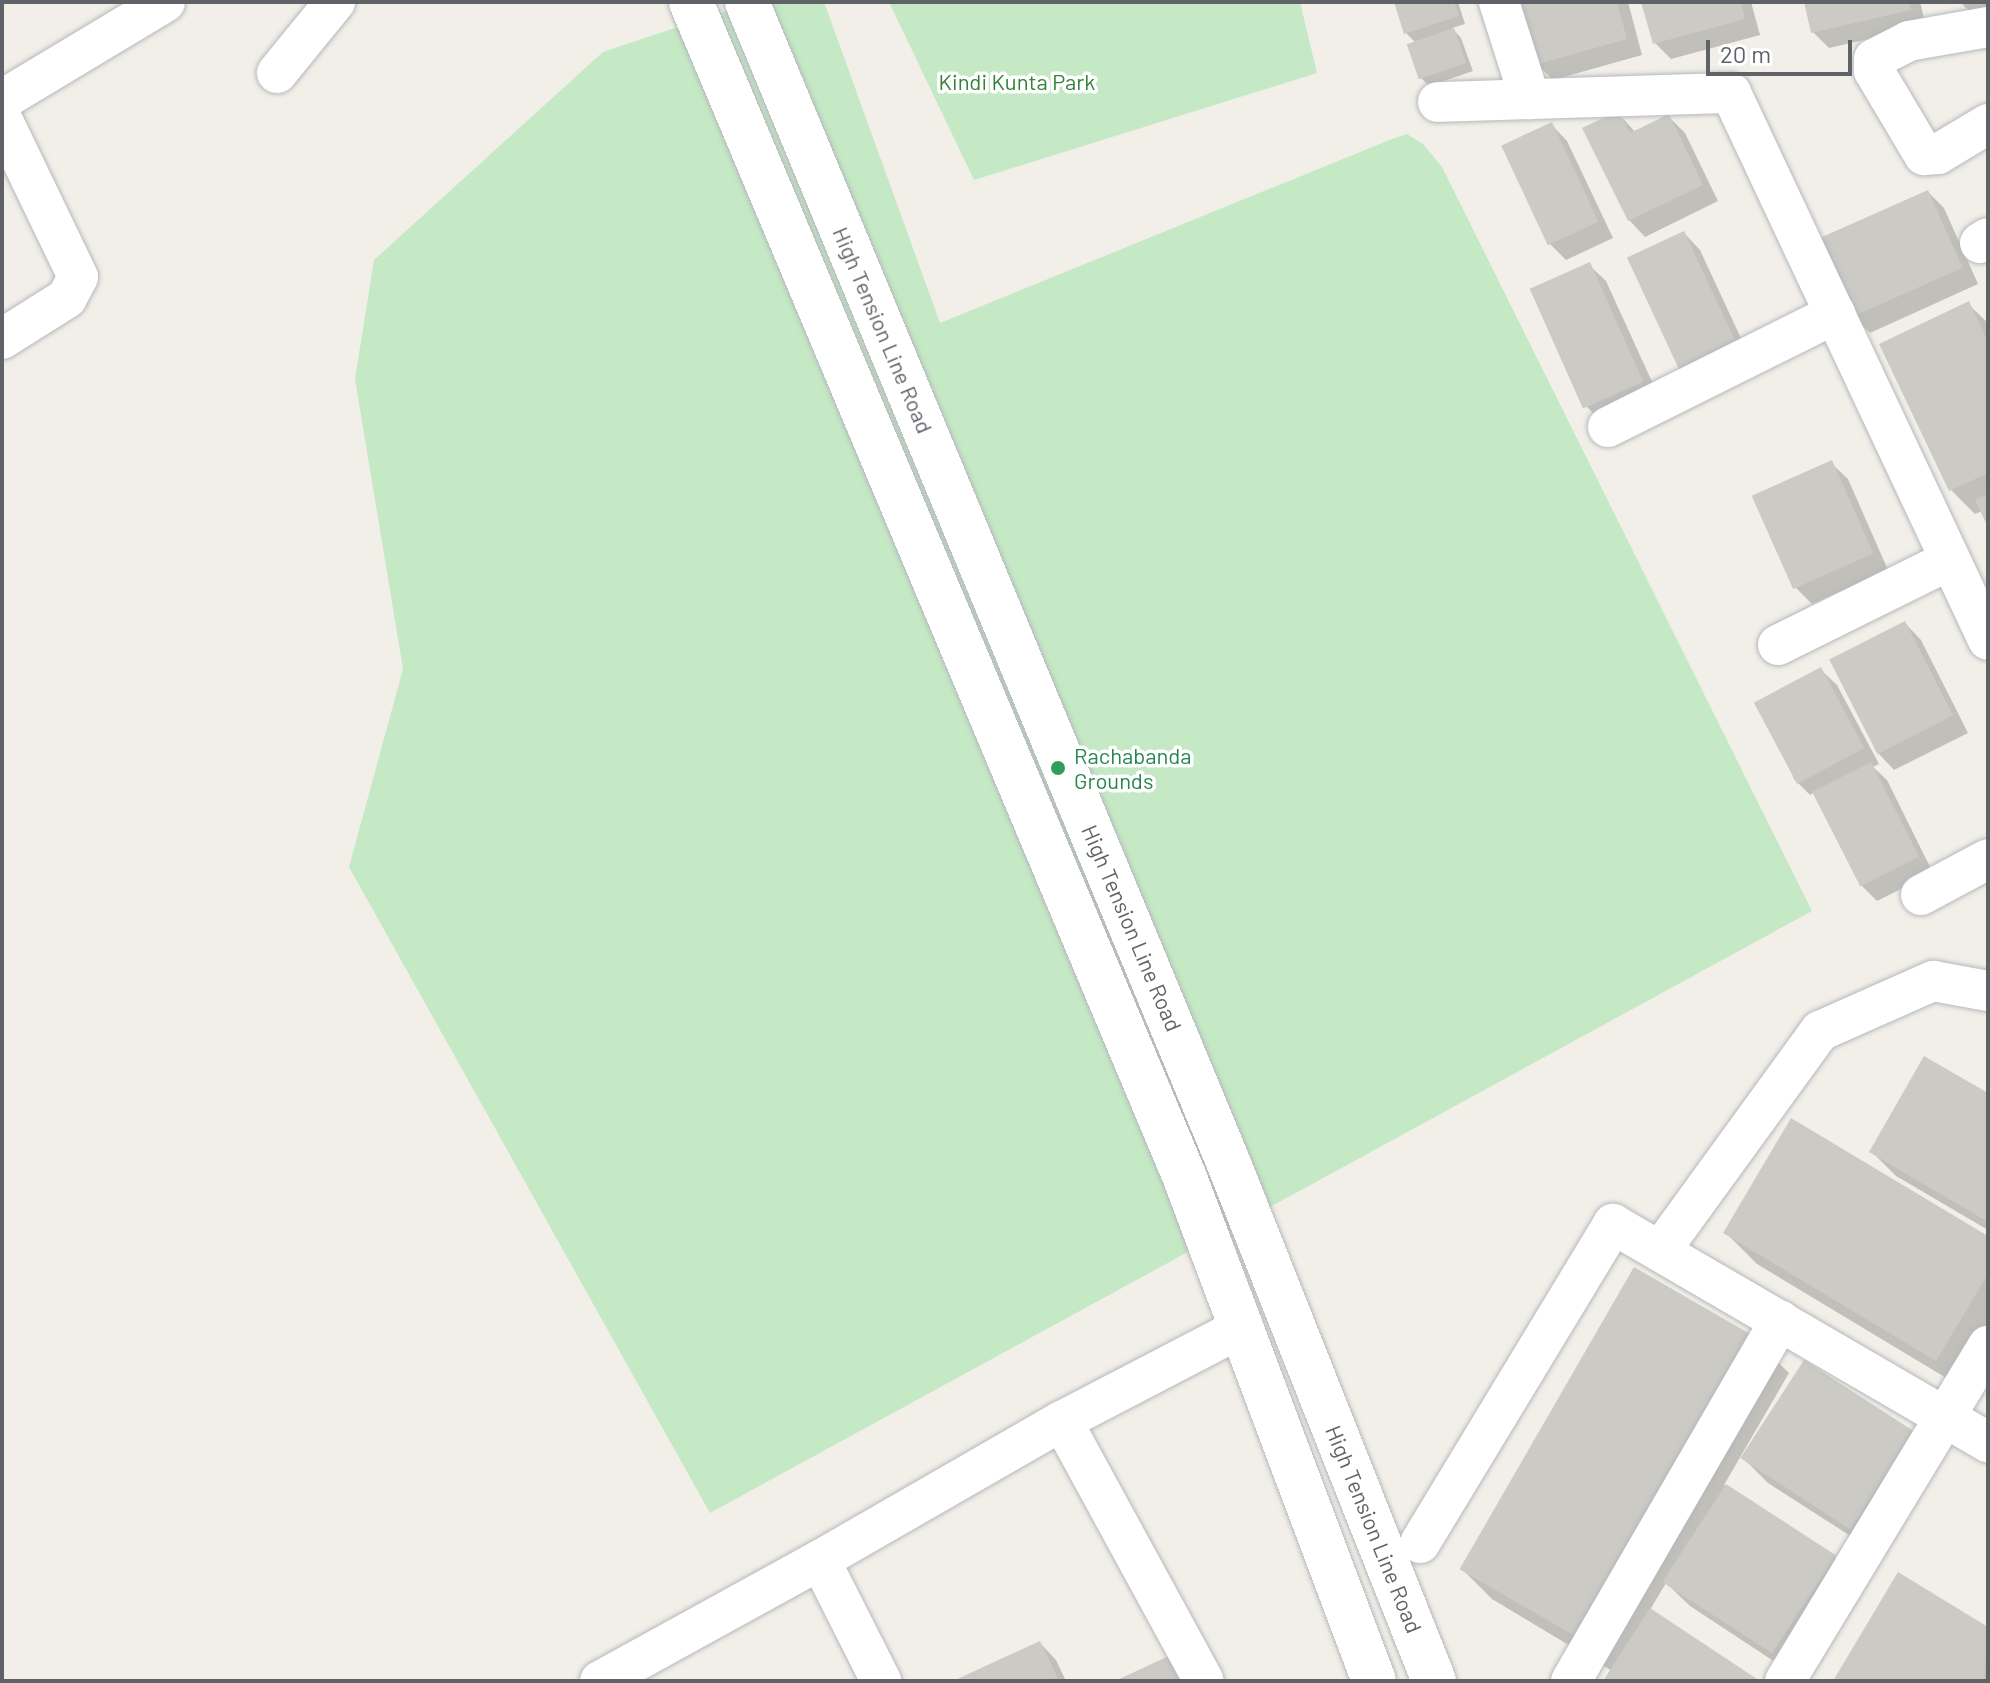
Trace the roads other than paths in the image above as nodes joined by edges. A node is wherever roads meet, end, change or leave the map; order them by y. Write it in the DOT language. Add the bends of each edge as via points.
graph roads {
  1 [pos="165,2"];
  2 [pos="335,2"];
  3 [pos="691,2"];
  4 [pos="747,2"];
  5 [pos="1499,2"];
  6 [pos="1988,27"];
  7 [pos="277,73"];
  8 [pos="1530,99"];
  9 [pos="2,100"];
  10 [pos="1438,102"];
  11 [pos="2,119"];
  12 [pos="1988,124"];
  13 [pos="1835,314"];
  14 [pos="2,339"];
  15 [pos="1608,427"];
  16 [pos="1950,560"];
  17 [pos="1988,640"];
  18 [pos="1778,645"];
  19 [pos="1988,859"];
  20 [pos="1921,895"];
  21 [pos="1988,991"];
  22 [pos="1660,1251"];
  23 [pos="1780,1320"];
  24 [pos="1241,1328"];
  25 [pos="1988,1346"];
  26 [pos="1946,1416"];
  27 [pos="1062,1421"];
  28 [pos="1988,1442"];
  29 [pos="1420,1543"];
  30 [pos="820,1560"];
  31 [pos="600,1681"];
  32 [pos="881,1681"];
  33 [pos="1204,1681"];
  34 [pos="1374,1681"];
  35 [pos="1434,1681"];
  36 [pos="1571,1681"];
  37 [pos="1785,1681"];
  1 -- 9 [label="street"];
  2 -- 7 [label="street"];
  3 -- 24 [label="main road" via="1185,1178"];
  4 -- 35 [label="main road, High Tension Line Road" via="1227,1159"];
  5 -- 8 [label="street"];
  6 -- 12 [label="street" via="1909,41 1874,59 1874,71 1924,155 1938,154"];
  8 -- 10 [label="street"];
  8 -- 13 [label="street" via="1731,93"];
  11 -- 14 [label="street" via="78,277 67,298"];
  13 -- 15 [label="street"];
  13 -- 16 [label="street"];
  16 -- 17 [label="street"];
  16 -- 18 [label="street"];
  19 -- 20 [label="street"];
  21 -- 22 [label="street" via="1933,981 1820,1031"];
  22 -- 23 [label="street"];
  22 -- 29 [label="street" via="1613,1224"];
  23 -- 26 [label="street"];
  23 -- 36 [label="street"];
  24 -- 27 [label="street"];
  24 -- 34 [label="main road"];
  25 -- 26 [label="street"];
  26 -- 28 [label="street"];
  26 -- 37 [label="street"];
  27 -- 30 [label="street"];
  27 -- 33 [label="street"];
  30 -- 31 [label="street"];
  30 -- 32 [label="street"];
}
